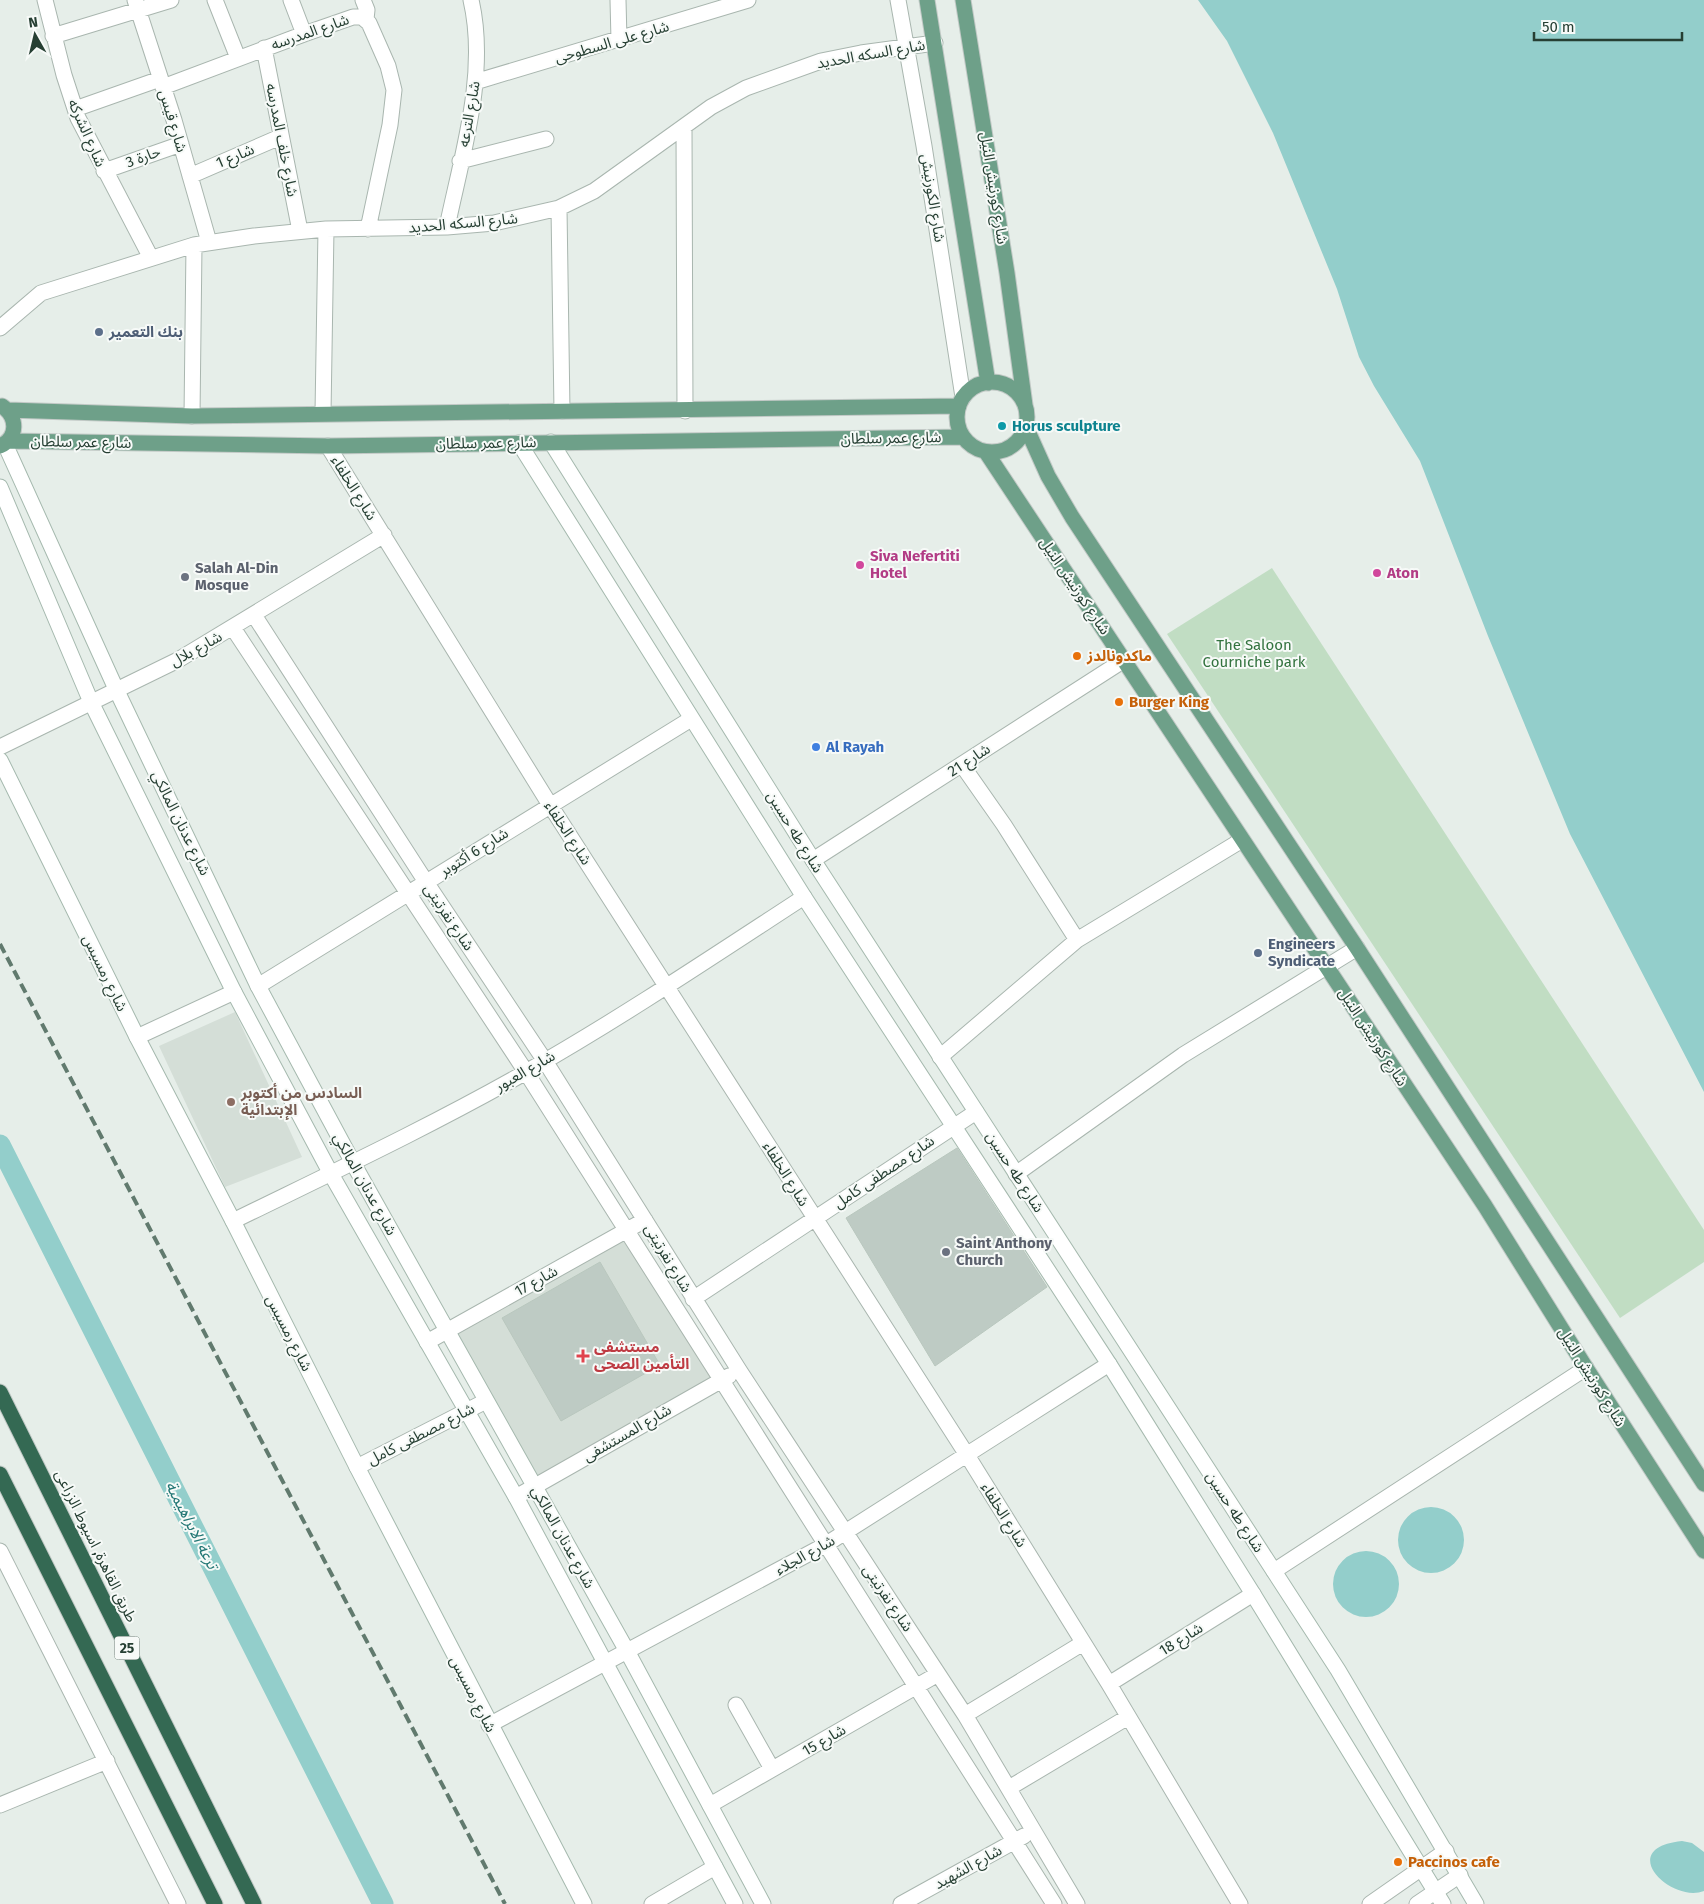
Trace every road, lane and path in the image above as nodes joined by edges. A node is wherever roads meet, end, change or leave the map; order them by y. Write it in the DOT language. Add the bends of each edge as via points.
graph roads {
  1 [pos="45,0"];
  2 [pos="171,0"];
  3 [pos="215,0"];
  4 [pos="291,0"];
  5 [pos="363,0"];
  6 [pos="470,0"];
  7 [pos="618,0"];
  8 [pos="748,0"];
  9 [pos="898,0"];
  10 [pos="927,0"];
  11 [pos="963,0"];
  12 [pos="136,5"];
  13 [pos="721,5"];
  14 [pos="366,20"];
  15 [pos="304,34"];
  16 [pos="53,36"];
  17 [pos="619,40"];
  18 [pos="935,43"];
  19 [pos="908,47"];
  20 [pos="264,48"];
  21 [pos="238,58"];
  22 [pos="475,82"];
  23 [pos="161,83"];
  24 [pos="75,109"];
  25 [pos="684,128"];
  26 [pos="280,137"];
  27 [pos="546,139"];
  28 [pos="181,144"];
  29 [pos="460,161"];
  30 [pos="104,171"];
  31 [pos="190,176"];
  32 [pos="559,208"];
  33 [pos="447,227"];
  34 [pos="326,229"];
  35 [pos="368,229"];
  36 [pos="300,231"];
  37 [pos="201,244"];
  38 [pos="150,258"];
  39 [pos="0,328"];
  40 [pos="988,383"];
  41 [pos="961,402"];
  42 [pos="1025,405"];
  43 [pos="4,408"];
  44 [pos="562,411"];
  45 [pos="684,411"];
  46 [pos="323,413"];
  47 [pos="192,416"];
  48 [pos="1026,427"];
  49 [pos="963,437"];
  50 [pos="551,442"];
  51 [pos="519,443"];
  52 [pos="5,444"];
  53 [pos="328,446"];
  54 [pos="986,452"];
  55 [pos="566,467"];
  56 [pos="544,483"];
  57 [pos="0,487"];
  58 [pos="384,535"];
  59 [pos="254,615"];
  60 [pos="233,628"];
  61 [pos="1124,660"];
  62 [pos="116,689"];
  63 [pos="91,702"];
  64 [pos="690,719"];
  65 [pos="0,747"];
  66 [pos="0,760"];
  67 [pos="962,765"];
  68 [pos="550,805"];
  69 [pos="1242,840"];
  70 [pos="813,860"];
  71 [pos="426,882"];
  72 [pos="408,893"];
  73 [pos="804,897"];
  74 [pos="1077,940"];
  75 [pos="1357,948"];
  76 [pos="1327,967"];
  77 [pos="258,986"];
  78 [pos="667,986"];
  79 [pos="234,992"];
  80 [pos="137,1036"];
  81 [pos="940,1057"];
  82 [pos="545,1061"];
  83 [pos="526,1072"];
  84 [pos="976,1112"];
  85 [pos="954,1126"];
  86 [pos="353,1163"];
  87 [pos="331,1174"];
  88 [pos="1016,1174"];
  89 [pos="814,1218"];
  90 [pos="645,1220"];
  91 [pos="233,1221"];
  92 [pos="626,1231"];
  93 [pos="693,1299"];
  94 [pos="447,1331"];
  95 [pos="427,1342"];
  96 [pos="1109,1364"];
  97 [pos="1586,1368"];
  98 [pos="738,1370"];
  99 [pos="721,1380"];
  100 [pos="0,1392"];
  101 [pos="486,1400"];
  102 [pos="466,1411"];
  103 [pos="967,1455"];
  104 [pos="357,1467"];
  105 [pos="0,1474"];
  106 [pos="1704,1484"];
  107 [pos="534,1486"];
  108 [pos="516,1497"];
  109 [pos="844,1533"];
  110 [pos="825,1545"];
  111 [pos="1704,1550"];
  112 [pos="0,1551"];
  113 [pos="1274,1572"];
  114 [pos="1253,1594"];
  115 [pos="1082,1643"];
  116 [pos="627,1650"];
  117 [pos="605,1662"];
  118 [pos="938,1674"];
  119 [pos="1108,1684"];
  120 [pos="917,1687"];
  121 [pos="736,1706"];
  122 [pos="964,1715"];
  123 [pos="1128,1717"];
  124 [pos="489,1725"];
  125 [pos="107,1761"];
  126 [pos="772,1769"];
  127 [pos="1009,1788"];
  128 [pos="0,1805"];
  129 [pos="710,1805"];
  130 [pos="1034,1830"];
  131 [pos="1015,1840"];
  132 [pos="1446,1851"];
  133 [pos="715,1868"];
  134 [pos="1421,1868"];
  135 [pos="1460,1875"];
  136 [pos="1435,1890"];
  137 [pos="178,1904"];
  138 [pos="215,1904"];
  139 [pos="254,1904"];
  140 [pos="584,1904"];
  141 [pos="652,1904"];
  142 [pos="735,1904"];
  143 [pos="763,1904"];
  144 [pos="901,1904"];
  145 [pos="1054,1904"];
  146 [pos="1078,1904"];
  147 [pos="1240,1904"];
  148 [pos="1370,1904"];
  149 [pos="1417,1904"];
  150 [pos="1443,1904"];
  151 [pos="1476,1904"];
  1 -- 16 [label="street, شارع الشركه"];
  2 -- 12 [label="street"];
  3 -- 21 [label="street"];
  4 -- 15 [label="street"];
  5 -- 14 [label="street"];
  6 -- 22 [label="street, شارع الترعه" via="477,39"];
  7 -- 17 [label="street"];
  8 -- 13 [label="street, شارع على السطوحى"];
  9 -- 19 [label="street, شارع الكورنيش"];
  10 -- 18 [label="main road"];
  11 -- 42 [label="main road, شارع كورنيش النيل"];
  12 -- 16 [label="street"];
  12 -- 23 [label="street, شارع قيس"];
  13 -- 17 [label="street, شارع على السطوحى"];
  14 -- 15 [label="street, شارع المدرسه" via="353,17"];
  14 -- 35 [label="street, شارع المدرسه" via="388,66 394,90 390,125"];
  15 -- 20 [label="street, شارع المدرسه"];
  16 -- 24 [label="street, شارع الشركه"];
  17 -- 22 [label="street, شارع على السطوحى"];
  18 -- 19 [label="street, شارع السكه الحديد"];
  18 -- 40 [label="main road"];
  19 -- 25 [label="street, شارع السكه الحديد" via="822,61 783,73 711,107"];
  19 -- 41 [label="street, شارع الكورنيش"];
  20 -- 21 [label="street, شارع المدرسه"];
  20 -- 26 [label="street, شارع خلف المدرسه"];
  21 -- 23 [label="street, شارع المدرسه"];
  22 -- 29 [label="street, شارع الترعه"];
  23 -- 24 [label="street, شارع المدرسه"];
  23 -- 28 [label="street, شارع قيس"];
  24 -- 30 [label="street, شارع الشركه"];
  25 -- 32 [label="street, شارع السكه الحديد" via="594,191"];
  25 -- 45 [label="street"];
  26 -- 31 [label="street, شارع 1"];
  26 -- 36 [label="street, شارع خلف المدرسه"];
  27 -- 29 [label="street"];
  28 -- 30 [label="street, حارة 3"];
  28 -- 31 [label="street, شارع قيس"];
  29 -- 33 [label="street, شارع الترعه"];
  30 -- 38 [label="street, شارع الشركه"];
  31 -- 37 [label="street, شارع قيس"];
  32 -- 33 [label="street, شارع السكه الحديد" via="502,222"];
  32 -- 44 [label="street"];
  33 -- 35 [label="street, شارع السكه الحديد"];
  34 -- 35 [label="street, شارع السكه الحديد"];
  34 -- 36 [label="street, شارع السكه الحديد"];
  34 -- 46 [label="street"];
  36 -- 37 [label="street, شارع السكه الحديد"];
  37 -- 38 [label="street, شارع السكه الحديد"];
  37 -- 47 [label="street, شارع قيس"];
  38 -- 39 [label="street, شارع السكه الحديد" via="41,293"];
  40 -- 41 [label="main road" via="970,390"];
  40 -- 42 [label="main road" via="1006,385"];
  41 -- 45 [label="main road, شارع عمر سلطان"];
  41 -- 49 [label="main road" via="958,425"];
  42 -- 48 [label="main road"];
  43 -- 47 [label="main road, شارع عمر سلطان"];
  43 -- 52 [label="main road" via="13,417 14,425"];
  44 -- 45 [label="main road, شارع عمر سلطان"];
  44 -- 46 [label="main road, شارع عمر سلطان"];
  46 -- 47 [label="main road, شارع عمر سلطان"];
  48 -- 54 [label="main road" via="1011,447"];
  48 -- 75 [label="main road" via="1044,468 1072,517"];
  49 -- 50 [label="main road, شارع عمر سلطان"];
  49 -- 54 [label="main road" via="969,444"];
  50 -- 51 [label="main road, شارع عمر سلطان"];
  50 -- 55 [label="street, شارع طه حسين"];
  51 -- 53 [label="main road, شارع عمر سلطان"];
  51 -- 56 [label="street, شارع طه حسين"];
  52 -- 53 [label="main road, شارع عمر سلطان"];
  52 -- 62 [label="street, شارع عدنان المالكي"];
  53 -- 58 [label="street, شارع الخلفاء"];
  54 -- 61 [label="main road, شارع كورنيش النيل"];
  55 -- 56 [label="street" via="551,468 544,477"];
  55 -- 70 [label="street, شارع طه حسين"];
  56 -- 64 [label="street, شارع طه حسين"];
  57 -- 63 [label="street, شارع عدنان المالكي"];
  58 -- 59 [label="street, شارع بلال"];
  58 -- 68 [label="street, شارع الخلفاء"];
  59 -- 60 [label="street, شارع بلال"];
  59 -- 71 [label="street, شارع نفرتيتى"];
  60 -- 62 [label="street, شارع بلال" via="178,660"];
  60 -- 72 [label="street, شارع نفرتيتى"];
  61 -- 67 [label="street, شارع 21"];
  61 -- 69 [label="main road, شارع كورنيش النيل"];
  62 -- 63 [label="street, شارع بلال"];
  62 -- 77 [label="street, شارع عدنان المالكي"];
  63 -- 65 [label="street, شارع بلال"];
  63 -- 79 [label="street, شارع عدنان المالكي"];
  64 -- 68 [label="street, شارع 6 أكتوبر"];
  64 -- 73 [label="street, شارع طه حسين"];
  66 -- 80 [label="street, شارع رمسيس"];
  67 -- 70 [label="street, شارع 21"];
  67 -- 74 [label="street" via="1004,824"];
  68 -- 71 [label="street, شارع 6 أكتوبر"];
  68 -- 78 [label="street, شارع الخلفاء"];
  69 -- 74 [label="street"];
  69 -- 76 [label="main road, شارع كورنيش النيل"];
  70 -- 81 [label="street, شارع طه حسين"];
  71 -- 72 [label="street, شارع 6 أكتوبر"];
  71 -- 82 [label="street, شارع نفرتيتى"];
  72 -- 77 [label="street, شارع 6 أكتوبر"];
  72 -- 83 [label="street, شارع نفرتيتى"];
  73 -- 78 [label="street, شارع العبور"];
  73 -- 85 [label="street, شارع طه حسين"];
  74 -- 81 [label="street"];
  75 -- 76 [label="street"];
  75 -- 106 [label="main road"];
  76 -- 88 [label="street" via="1183,1055"];
  76 -- 97 [label="main road, شارع كورنيش النيل" via="1485,1206"];
  77 -- 86 [label="street, شارع عدنان المالكي"];
  78 -- 82 [label="street, شارع العبور"];
  78 -- 89 [label="street, شارع الخلفاء"];
  79 -- 80 [label="street"];
  79 -- 87 [label="street, شارع عدنان المالكي"];
  80 -- 91 [label="street, شارع رمسيس"];
  81 -- 84 [label="street, شارع طه حسين"];
  82 -- 83 [label="street, شارع العبور"];
  82 -- 90 [label="street, شارع نفرتيتى"];
  83 -- 86 [label="street, شارع العبور"];
  83 -- 92 [label="street, شارع نفرتيتى"];
  84 -- 85 [label="street, شارع مصطفى كامل"];
  84 -- 88 [label="street, شارع طه حسين"];
  85 -- 89 [label="street, شارع مصطفى كامل"];
  85 -- 96 [label="street, شارع طه حسين"];
  86 -- 87 [label="street, شارع العبور"];
  86 -- 94 [label="street, شارع عدنان المالكي"];
  87 -- 91 [label="street, شارع العبور"];
  87 -- 95 [label="street, شارع عدنان المالكي"];
  88 -- 113 [label="street, شارع طه حسين"];
  89 -- 93 [label="street, شارع مصطفى كامل"];
  89 -- 103 [label="street, شارع الخلفاء"];
  90 -- 92 [label="street, شارع 17"];
  90 -- 93 [label="street, شارع نفرتيتى"];
  91 -- 104 [label="street, شارع رمسيس"];
  92 -- 94 [label="street, شارع 17"];
  92 -- 99 [label="street, شارع نفرتيتى"];
  93 -- 98 [label="street, شارع نفرتيتى"];
  94 -- 95 [label="street, شارع 17"];
  94 -- 101 [label="street, شارع عدنان المالكي"];
  95 -- 102 [label="street, شارع عدنان المالكي"];
  96 -- 103 [label="street, شارع الجلاء"];
  96 -- 114 [label="street, شارع طه حسين"];
  97 -- 111 [label="main road, شارع كورنيش النيل"];
  97 -- 113 [label="street"];
  98 -- 99 [label="street, شارع المستشفى"];
  98 -- 109 [label="street, شارع نفرتيتى"];
  99 -- 107 [label="street, شارع المستشفى"];
  99 -- 110 [label="street, شارع نفرتيتى"];
  100 -- 139 [label="highway, طريق القاهرة, اسيوط الزراعى / 25"];
  101 -- 102 [label="street, شارع مصطفى كامل"];
  101 -- 107 [label="street, شارع عدنان المالكي"];
  102 -- 104 [label="street, شارع مصطفى كامل"];
  102 -- 108 [label="street, شارع عدنان المالكي"];
  103 -- 109 [label="street, شارع الجلاء"];
  103 -- 115 [label="street, شارع الخلفاء"];
  104 -- 124 [label="street, شارع رمسيس"];
  105 -- 138 [label="highway, 25"];
  107 -- 108 [label="street, شارع المستشفى"];
  107 -- 116 [label="street, شارع عدنان المالكي"];
  108 -- 117 [label="street, شارع عدنان المالكي"];
  109 -- 110 [label="street, شارع الجلاء"];
  109 -- 118 [label="street, شارع نفرتيتى"];
  110 -- 116 [label="street, شارع الجلاء"];
  110 -- 120 [label="street, شارع نفرتيتى"];
  112 -- 125 [label="street"];
  113 -- 132 [label="street, شارع طه حسين" via="1338,1670"];
  114 -- 119 [label="street, شارع 18"];
  114 -- 134 [label="street, شارع طه حسين"];
  115 -- 119 [label="street, شارع الخلفاء"];
  115 -- 122 [label="street"];
  116 -- 117 [label="street, شارع الجلاء"];
  116 -- 129 [label="street, شارع عدنان المالكي"];
  117 -- 124 [label="street, شارع الجلاء"];
  117 -- 133 [label="street, شارع عدنان المالكي"];
  118 -- 120 [label="street, شارع 15"];
  118 -- 122 [label="street, شارع نفرتيتى"];
  119 -- 123 [label="street, شارع الخلفاء"];
  120 -- 126 [label="street, شارع 15"];
  120 -- 131 [label="street, شارع نفرتيتى"];
  121 -- 126 [label="street"];
  122 -- 127 [label="street, شارع نفرتيتى"];
  123 -- 127 [label="street"];
  123 -- 147 [label="street, شارع الخلفاء"];
  124 -- 140 [label="street, شارع رمسيس"];
  125 -- 128 [label="street"];
  125 -- 137 [label="street"];
  126 -- 129 [label="street, شارع 15"];
  127 -- 130 [label="street, شارع نفرتيتى"];
  129 -- 143 [label="street, شارع عدنان المالكي"];
  130 -- 131 [label="street, شارع الشهيد"];
  130 -- 146 [label="street, شارع نفرتيتى"];
  131 -- 144 [label="street, شارع الشهيد"];
  131 -- 145 [label="street, شارع نفرتيتى"];
  132 -- 134 [label="street"];
  132 -- 135 [label="street, شارع طه حسين"];
  133 -- 141 [label="street"];
  133 -- 142 [label="street, شارع عدنان المالكي"];
  134 -- 136 [label="street, شارع طه حسين"];
  134 -- 148 [label="street"];
  135 -- 136 [label="street"];
  135 -- 151 [label="street, شارع طه حسين"];
  136 -- 149 [label="street"];
  136 -- 150 [label="street, شارع طه حسين"];
}
